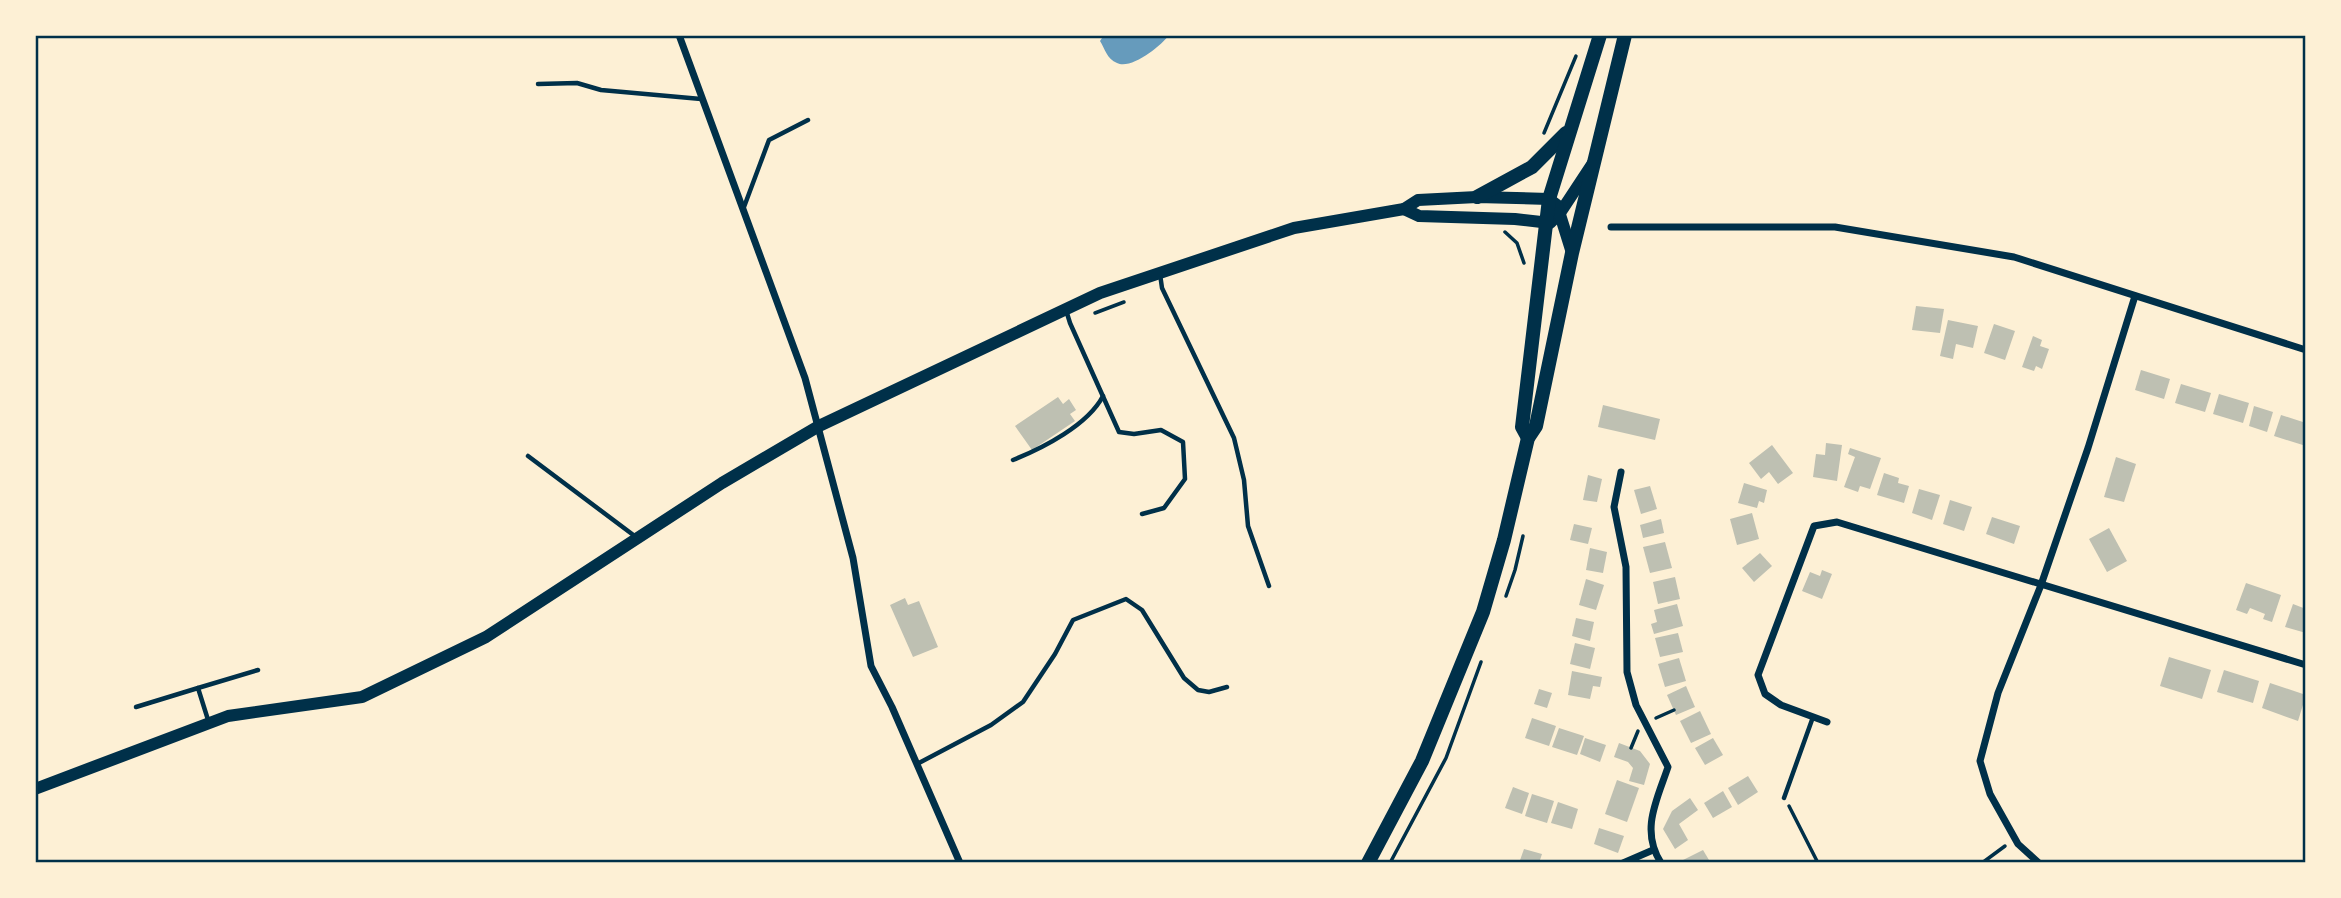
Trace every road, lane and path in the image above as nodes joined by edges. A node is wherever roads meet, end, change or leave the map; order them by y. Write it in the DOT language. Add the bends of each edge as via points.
graph roads {
  1 [pos="679,35"];
  2 [pos="1600,35"];
  3 [pos="1625,35"];
  4 [pos="1579,48"];
  5 [pos="538,84"];
  6 [pos="702,100"];
  7 [pos="808,120"];
  8 [pos="1569,130"];
  9 [pos="1543,135"];
  10 [pos="1592,163"];
  11 [pos="1477,197"];
  12 [pos="1549,199"];
  13 [pos="1404,209"];
  14 [pos="742,211"];
  15 [pos="1560,213"];
  16 [pos="1545,223"];
  17 [pos="1611,226"];
  18 [pos="1572,253"];
  19 [pos="1160,273"];
  20 [pos="2135,296"];
  21 [pos="1128,301"];
  22 [pos="1066,309"];
  23 [pos="1070,323"];
  24 [pos="2306,351"];
  25 [pos="1103,395"];
  26 [pos="819,426"];
  27 [pos="1528,438"];
  28 [pos="528,456"];
  29 [pos="1013,460"];
  30 [pos="1621,472"];
  31 [pos="1142,514"];
  32 [pos="637,538"];
  33 [pos="2041,585"];
  34 [pos="1269,586"];
  35 [pos="2306,665"];
  36 [pos="258,670"];
  37 [pos="1227,687"];
  38 [pos="198,688"];
  39 [pos="136,707"];
  40 [pos="1674,710"];
  41 [pos="1813,717"];
  42 [pos="1827,722"];
  43 [pos="1645,723"];
  44 [pos="209,724"];
  45 [pos="917,764"];
  46 [pos="35,789"];
  47 [pos="1784,798"];
  48 [pos="2015,839"];
  49 [pos="1653,850"];
  50 [pos="960,863"];
  51 [pos="1368,863"];
  52 [pos="1623,863"];
  53 [pos="1661,863"];
  54 [pos="1818,863"];
  55 [pos="1982,863"];
  56 [pos="2039,863"];
  1 -- 6 [label="street"];
  2 -- 8 [label="main road"];
  3 -- 10 [label="main road"];
  4 -- 9 [label="path"];
  5 -- 6 [label="lane" via="577,83 601,90"];
  6 -- 14 [label="street"];
  7 -- 14 [label="lane" via="769,140"];
  8 -- 11 [label="main road" via="1532,166"];
  8 -- 12 [label="main road"];
  10 -- 15 [label="main road"];
  10 -- 18 [label="main road"];
  11 -- 12 [label="main road"];
  11 -- 13 [label="main road" via="1418,200"];
  12 -- 15 [label="main road"];
  12 -- 16 [label="main road"];
  13 -- 16 [label="main road" via="1419,216"];
  13 -- 19 [label="main road" via="1294,228"];
  14 -- 26 [label="street"];
  15 -- 16 [label="main road" via="1554,222"];
  15 -- 18 [label="main road"];
  16 -- 27 [label="main road" via="1522,427"];
  17 -- 20 [label="street" via="1835,227 2014,257"];
  18 -- 27 [label="main road" via="1536,426"];
  19 -- 22 [label="main road"];
  19 -- 34 [label="lane" via="1162,288 1234,438 1248,526"];
  20 -- 24 [label="street"];
  20 -- 33 [label="street"];
  21 -- 23 [label="path"];
  22 -- 23 [label="lane"];
  22 -- 26 [label="main road"];
  23 -- 25 [label="lane"];
  25 -- 29 [label="lane" via="1085,419"];
  25 -- 31 [label="lane" via="1119,432 1161,430 1183,442 1185,480 1164,508"];
  26 -- 32 [label="main road"];
  26 -- 45 [label="street" via="853,558 871,666"];
  27 -- 51 [label="main road" via="1483,612 1422,761"];
  28 -- 32 [label="lane"];
  30 -- 43 [label="street" via="1615,507 1626,567 1627,672"];
  32 -- 44 [label="main road" via="486,637 362,696 228,716"];
  33 -- 35 [label="street"];
  33 -- 41 [label="street" via="1837,522 1814,526 1758,675 1765,694"];
  33 -- 48 [label="street" via="1998,693 1980,761 1990,794"];
  36 -- 38 [label="lane"];
  37 -- 45 [label="lane" via="1198,690 1184,678 1142,610 1126,599 1073,621 1023,702"];
  38 -- 39 [label="lane"];
  38 -- 44 [label="lane"];
  40 -- 43 [label="path"];
  41 -- 42 [label="street"];
  41 -- 47 [label="lane"];
  43 -- 49 [label="street" via="1668,767 1650,822"];
  44 -- 46 [label="main road"];
  45 -- 50 [label="street"];
  47 -- 54 [label="path"];
  48 -- 55 [label="path"];
  48 -- 56 [label="street"];
  49 -- 52 [label="street"];
  49 -- 53 [label="street"];
}
